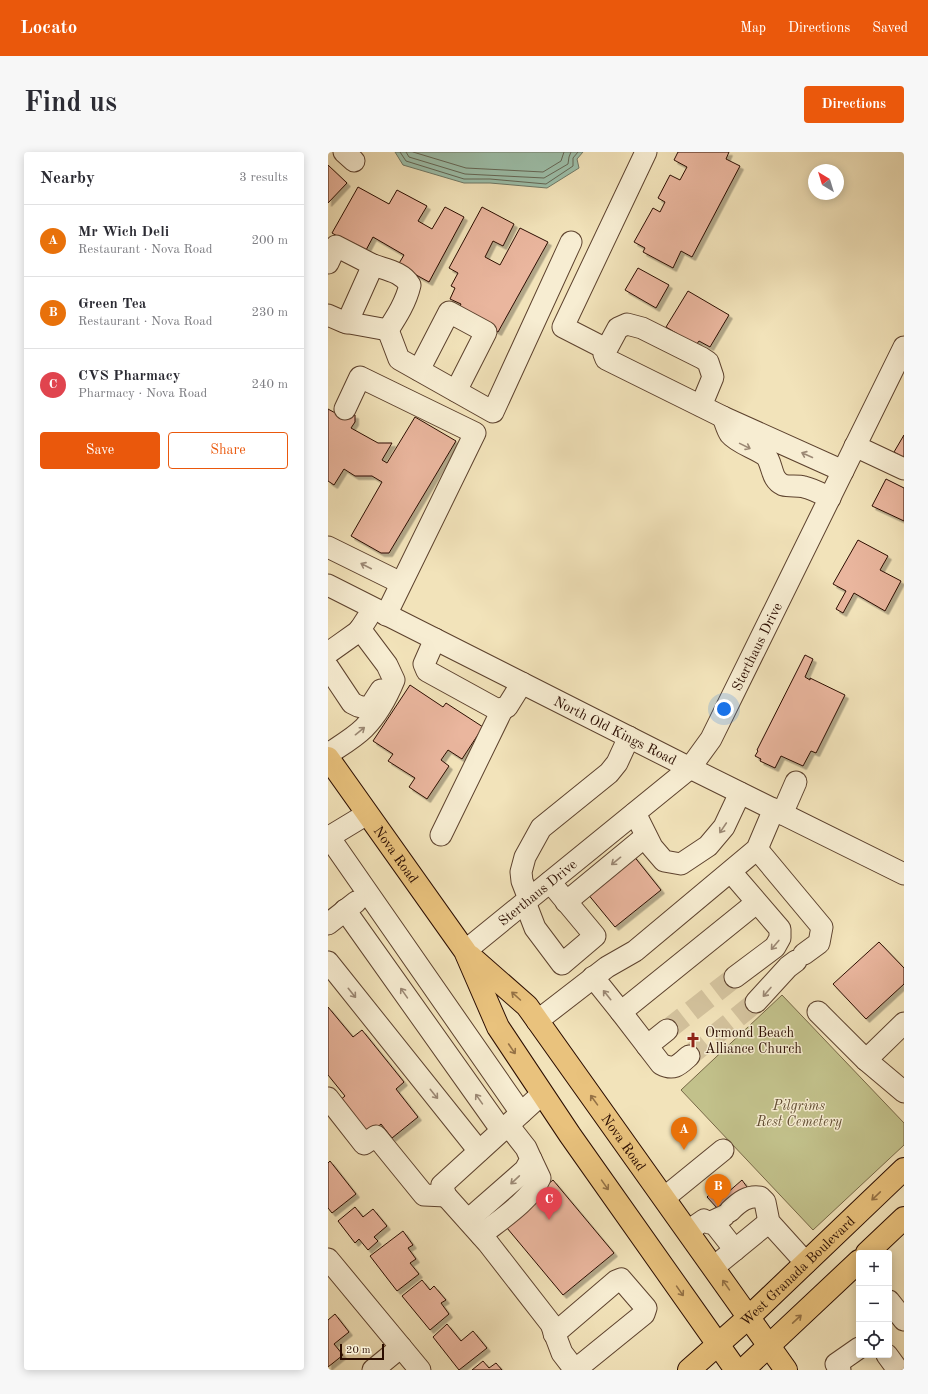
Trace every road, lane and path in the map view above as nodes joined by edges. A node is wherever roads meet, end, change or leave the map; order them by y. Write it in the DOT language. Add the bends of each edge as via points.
graph roads {
  1 [pos="646,152"];
  2 [pos="571,242"];
  3 [pos="328,264"];
  4 [pos="373,265"];
  5 [pos="328,315"];
  6 [pos="347,323"];
  7 [pos="388,330"];
  8 [pos="904,347"];
  9 [pos="606,349"];
  10 [pos="419,370"];
  11 [pos="456,391"];
  12 [pos="701,406"];
  13 [pos="345,409"];
  14 [pos="855,446"];
  15 [pos="769,447"];
  16 [pos="904,469"];
  17 [pos="843,471"];
  18 [pos="830,498"];
  19 [pos="328,547"];
  20 [pos="401,583"];
  21 [pos="328,585"];
  22 [pos="379,611"];
  23 [pos="357,632"];
  24 [pos="435,639"];
  25 [pos="328,653"];
  26 [pos="328,668"];
  27 [pos="522,683"];
  28 [pos="503,708"];
  29 [pos="629,737"];
  30 [pos="328,754"];
  31 [pos="328,758"];
  32 [pos="690,768"];
  33 [pos="796,782"];
  34 [pos="740,793"];
  35 [pos="778,812"];
  36 [pos="635,813"];
  37 [pos="367,814"];
  38 [pos="441,835"];
  39 [pos="646,836"];
  40 [pos="328,837"];
  41 [pos="757,849"];
  42 [pos="731,872"];
  43 [pos="904,874"];
  44 [pos="550,882"];
  45 [pos="368,893"];
  46 [pos="527,901"];
  47 [pos="566,902"];
  48 [pos="756,903"];
  49 [pos="345,910"];
  50 [pos="328,924"];
  51 [pos="465,951"];
  52 [pos="328,962"];
  53 [pos="593,977"];
  54 [pos="735,977"];
  55 [pos="756,1002"];
  56 [pos="621,1012"];
  57 [pos="818,1012"];
  58 [pos="537,1021"];
  59 [pos="904,1023"];
  60 [pos="667,1030"];
  61 [pos="647,1046"];
  62 [pos="689,1056"];
  63 [pos="866,1060"];
  64 [pos="904,1092"];
  65 [pos="542,1094"];
  66 [pos="328,1098"];
  67 [pos="510,1123"];
  68 [pos="723,1150"];
  69 [pos="480,1151"];
  70 [pos="904,1169"];
  71 [pos="446,1196"];
  72 [pos="664,1198"];
  73 [pos="722,1216"];
  74 [pos="904,1218"];
  75 [pos="769,1222"];
  76 [pos="475,1228"];
  77 [pos="688,1231"];
  78 [pos="735,1250"];
  79 [pos="871,1250"];
  80 [pos="328,1259"];
  81 [pos="806,1263"];
  82 [pos="856,1265"];
  83 [pos="714,1268"];
  84 [pos="892,1305"];
  85 [pos="749,1317"];
  86 [pos="904,1320"];
  87 [pos="554,1334"];
  88 [pos="718,1345"];
  89 [pos="769,1345"];
  90 [pos="401,1347"];
  91 [pos="856,1350"];
  92 [pos="889,1358"];
  93 [pos="373,1370"];
  94 [pos="420,1370"];
  95 [pos="575,1370"];
  96 [pos="689,1370"];
  97 [pos="736,1370"];
  98 [pos="743,1370"];
  99 [pos="786,1370"];
  100 [pos="840,1370"];
  101 [pos="898,1370"];
  1 -- 9 [label="street" via="563,327"];
  2 -- 11 [label="street" via="493,412"];
  3 -- 4 [label="street" via="336,246"];
  4 -- 6 [label="street"];
  4 -- 7 [label="street" via="401,275 410,285 399,313"];
  5 -- 6 [label="street"];
  6 -- 7 [label="street"];
  7 -- 10 [label="street" via="399,359"];
  8 -- 14 [label="street, Sterthaus Drive"];
  9 -- 12 [label="street" via="606,359"];
  9 -- 12 [label="street" via="618,328 627,324 642,328 702,358 708,362 713,377"];
  10 -- 11 [label="street"];
  10 -- 11 [label="street" via="449,312 486,332"];
  12 -- 15 [label="street"];
  13 -- 20 [label="street" via="360,377 475,433"];
  14 -- 16 [label="street"];
  14 -- 17 [label="street, Sterthaus Drive"];
  17 -- 15 [label="street, one-way"];
  15 -- 18 [label="street" via="768,459 776,480 782,484 804,487"];
  17 -- 18 [label="street, Sterthaus Drive"];
  18 -- 32 [label="street, Sterthaus Drive" via="711,739"];
  20 -- 19 [label="street, one-way"];
  20 -- 22 [label="street"];
  21 -- 22 [label="street, North Old Kings Road"];
  22 -- 23 [label="street" via="368,618"];
  22 -- 24 [label="street, North Old Kings Road"];
  23 -- 25 [label="street"];
  23 -- 26 [label="street" via="384,679 384,685 372,704 366,708 352,702"];
  30 -- 23 [label="street, one-way" via="371,721 394,680 387,665"];
  24 -- 27 [label="street, North Old Kings Road"];
  24 -- 28 [label="street" via="424,664 427,671 498,710"];
  27 -- 28 [label="street" via="507,707"];
  27 -- 29 [label="street, North Old Kings Road"];
  28 -- 38 [label="street"];
  29 -- 32 [label="street, North Old Kings Road"];
  29 -- 46 [label="street" via="617,763 609,773 541,828 525,857 521,872"];
  31 -- 37 [label="main road, Nova Road"];
  32 -- 34 [label="street, North Old Kings Road"];
  32 -- 36 [label="street, Sterthaus Drive"];
  33 -- 35 [label="street"];
  34 -- 35 [label="street, North Old Kings Road"];
  34 -- 39 [label="street, one-way" via="724,827 708,846 681,864 664,861"];
  35 -- 41 [label="street"];
  35 -- 43 [label="street, North Old Kings Road"];
  36 -- 39 [label="street"];
  36 -- 44 [label="street, Sterthaus Drive"];
  37 -- 40 [label="street"];
  37 -- 51 [label="main road, Nova Road"];
  39 -- 47 [label="street, one-way"];
  40 -- 45 [label="street"];
  41 -- 42 [label="street"];
  41 -- 55 [label="street, one-way" via="822,927 819,943 788,967"];
  42 -- 48 [label="street"];
  42 -- 53 [label="street" via="635,951"];
  44 -- 46 [label="street, Sterthaus Drive"];
  44 -- 47 [label="street"];
  45 -- 49 [label="street"];
  45 -- 67 [label="street"];
  46 -- 47 [label="street" via="535,928 562,964 595,936"];
  46 -- 51 [label="street, Sterthaus Drive"];
  48 -- 54 [label="street, one-way" via="780,929 780,938 775,947"];
  48 -- 56 [label="street"];
  49 -- 50 [label="street"];
  67 -- 49 [label="street, one-way"];
  58 -- 51 [label="main road, Nova Road, one-way" via="527,1006"];
  51 -- 65 [label="main road, Nova Road, one-way" via="498,1027"];
  52 -- 69 [label="street, one-way"];
  56 -- 53 [label="street, one-way"];
  53 -- 58 [label="street"];
  56 -- 61 [label="street"];
  57 -- 63 [label="street"];
  72 -- 58 [label="main road, Nova Road, one-way"];
  59 -- 63 [label="street"];
  60 -- 61 [label="street"];
  61 -- 62 [label="street" via="661,1064 668,1068 677,1066"];
  63 -- 64 [label="street"];
  65 -- 67 [label="street"];
  65 -- 88 [label="main road, Nova Road, one-way"];
  66 -- 71 [label="street" via="364,1144 376,1136 424,1195"];
  67 -- 69 [label="street"];
  67 -- 76 [label="street, one-way" via="531,1159 525,1170"];
  68 -- 72 [label="street"];
  69 -- 71 [label="street" via="442,1185"];
  70 -- 81 [label="main road, West Granada Boulevard, one-way"];
  71 -- 76 [label="street"];
  72 -- 77 [label="main road, Nova Road"];
  73 -- 75 [label="street" via="752,1196 760,1197 766,1202"];
  73 -- 77 [label="street" via="710,1223 704,1220"];
  73 -- 78 [label="street"];
  74 -- 79 [label="main road"];
  75 -- 78 [label="street"];
  75 -- 81 [label="street"];
  76 -- 87 [label="street" via="551,1324"];
  77 -- 83 [label="main road, Nova Road"];
  78 -- 83 [label="street"];
  80 -- 90 [label="street"];
  81 -- 85 [label="main road, West Granada Boulevard"];
  89 -- 82 [label="main road, one-way"];
  85 -- 83 [label="main road, Nova Road, one-way"];
  84 -- 86 [label="street"];
  85 -- 88 [label="main road, West Granada Boulevard"];
  85 -- 89 [label="main road, Nova Road"];
  87 -- 95 [label="street" via="562,1353"];
  87 -- 95 [label="street" via="621,1279 646,1308 644,1314"];
  88 -- 96 [label="main road, West Granada Boulevard"];
  88 -- 97 [label="main road, Nova Road"];
  89 -- 98 [label="main road"];
  89 -- 99 [label="main road, Nova Road"];
  90 -- 93 [label="street"];
  90 -- 94 [label="street"];
  91 -- 100 [label="street" via="836,1364"];
  92 -- 101 [label="street"];
}
